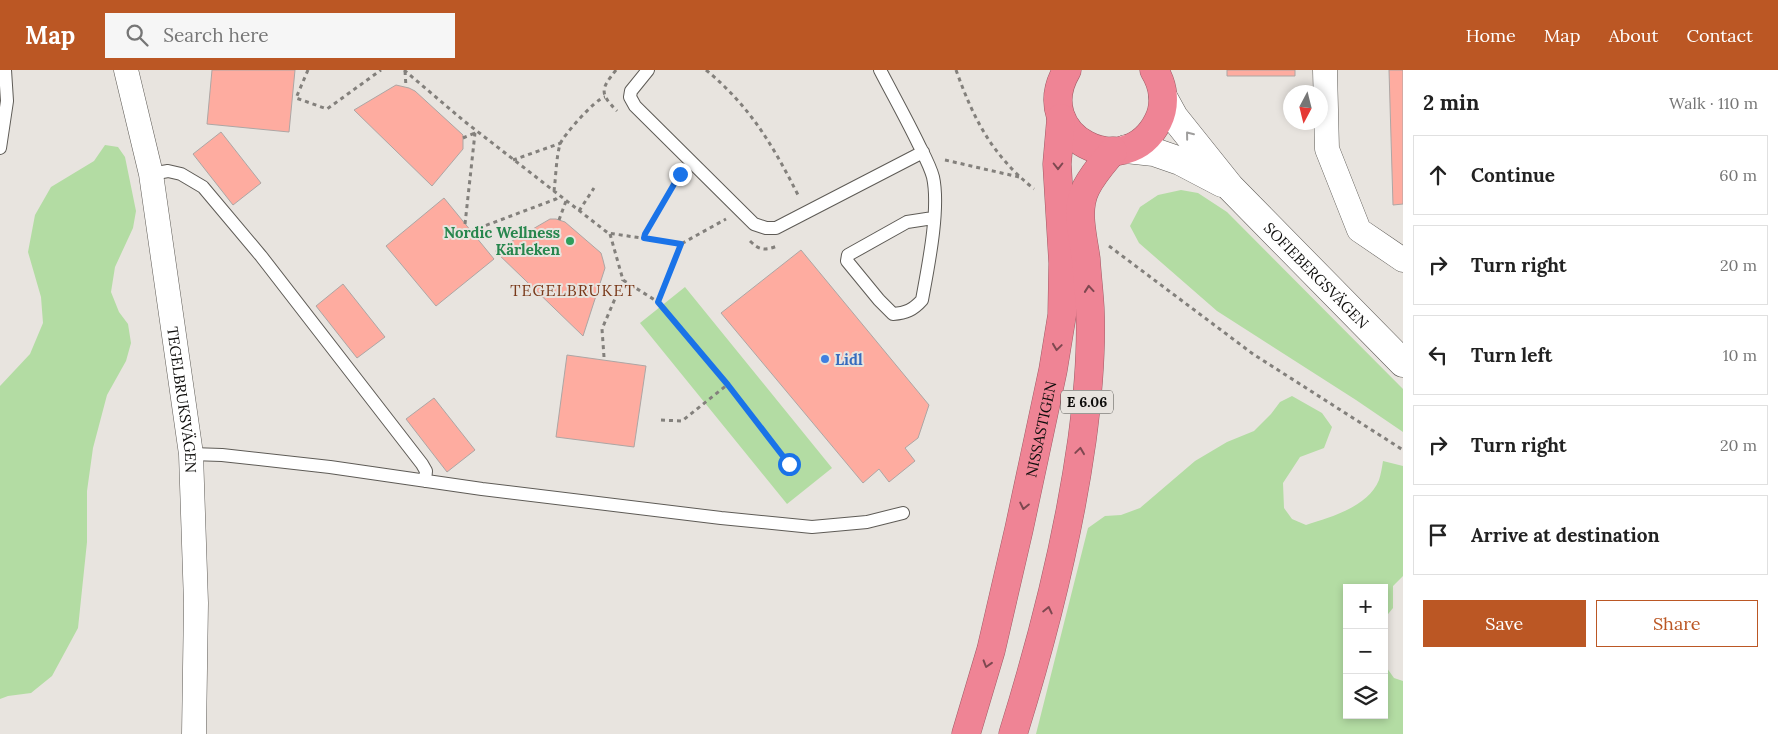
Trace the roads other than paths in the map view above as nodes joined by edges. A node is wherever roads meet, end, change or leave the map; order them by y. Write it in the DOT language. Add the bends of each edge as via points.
graph roads {
  1 [pos="5,70"];
  2 [pos="126,70"];
  3 [pos="648,70"];
  4 [pos="880,70"];
  5 [pos="1325,70"];
  6 [pos="1062,74"];
  7 [pos="1160,80"];
  8 [pos="1061,118"];
  9 [pos="0,148"];
  10 [pos="1120,150"];
  11 [pos="922,152"];
  12 [pos="151,174"];
  13 [pos="1230,187"];
  14 [pos="934,218"];
  15 [pos="1403,260"];
  16 [pos="1403,363"];
  17 [pos="191,454"];
  18 [pos="425,481"];
  19 [pos="903,513"];
  20 [pos="194,734"];
  21 [pos="966,734"];
  22 [pos="1013,734"];
  1 -- 9 [label="lane" via="7,101"];
  2 -- 12 [label="street, TEGELBRUKSVÄGEN"];
  3 -- 11 [label="lane" via="631,91 630,97 635,106 754,224 766,228 776,228"];
  4 -- 11 [label="lane"];
  5 -- 15 [label="street" via="1327,150 1359,230"];
  6 -- 8 [label="highway, E 6.06" via="1058,93"];
  7 -- 10 [label="highway, E 6.06" via="1161,114 1154,129 1142,142"];
  13 -- 7 [label="street, SOFIEBERGSVÄGEN, one-way" via="1174,117"];
  8 -- 10 [label="highway, E 6.06" via="1069,132 1082,143 1096,150"];
  8 -- 21 [label="highway, NISSASTIGEN / E 6.06, one-way" via="1057,164 1063,263 1062,315 1019,529 991,650"];
  10 -- 13 [label="street, SOFIEBERGSVÄGEN" via="1154,152 1180,161"];
  22 -- 10 [label="highway, E 6.06, one-way" via="1036,658 1065,538 1088,394 1090,307 1081,204 1085,189 1096,172"];
  11 -- 14 [label="lane" via="933,177"];
  12 -- 17 [label="street, TEGELBRUKSVÄGEN"];
  12 -- 18 [label="lane" via="168,171 181,174 203,187 261,256 422,464 426,471"];
  13 -- 16 [label="street, SOFIEBERGSVÄGEN"];
  14 -- 14 [label="lane" via="922,300 905,313 893,314 847,260 848,255 907,222"];
  17 -- 18 [label="lane" via="311,465"];
  17 -- 20 [label="street, TEGELBRUKSVÄGEN" via="196,603"];
  18 -- 19 [label="lane" via="721,518 812,526 867,522"];
}
